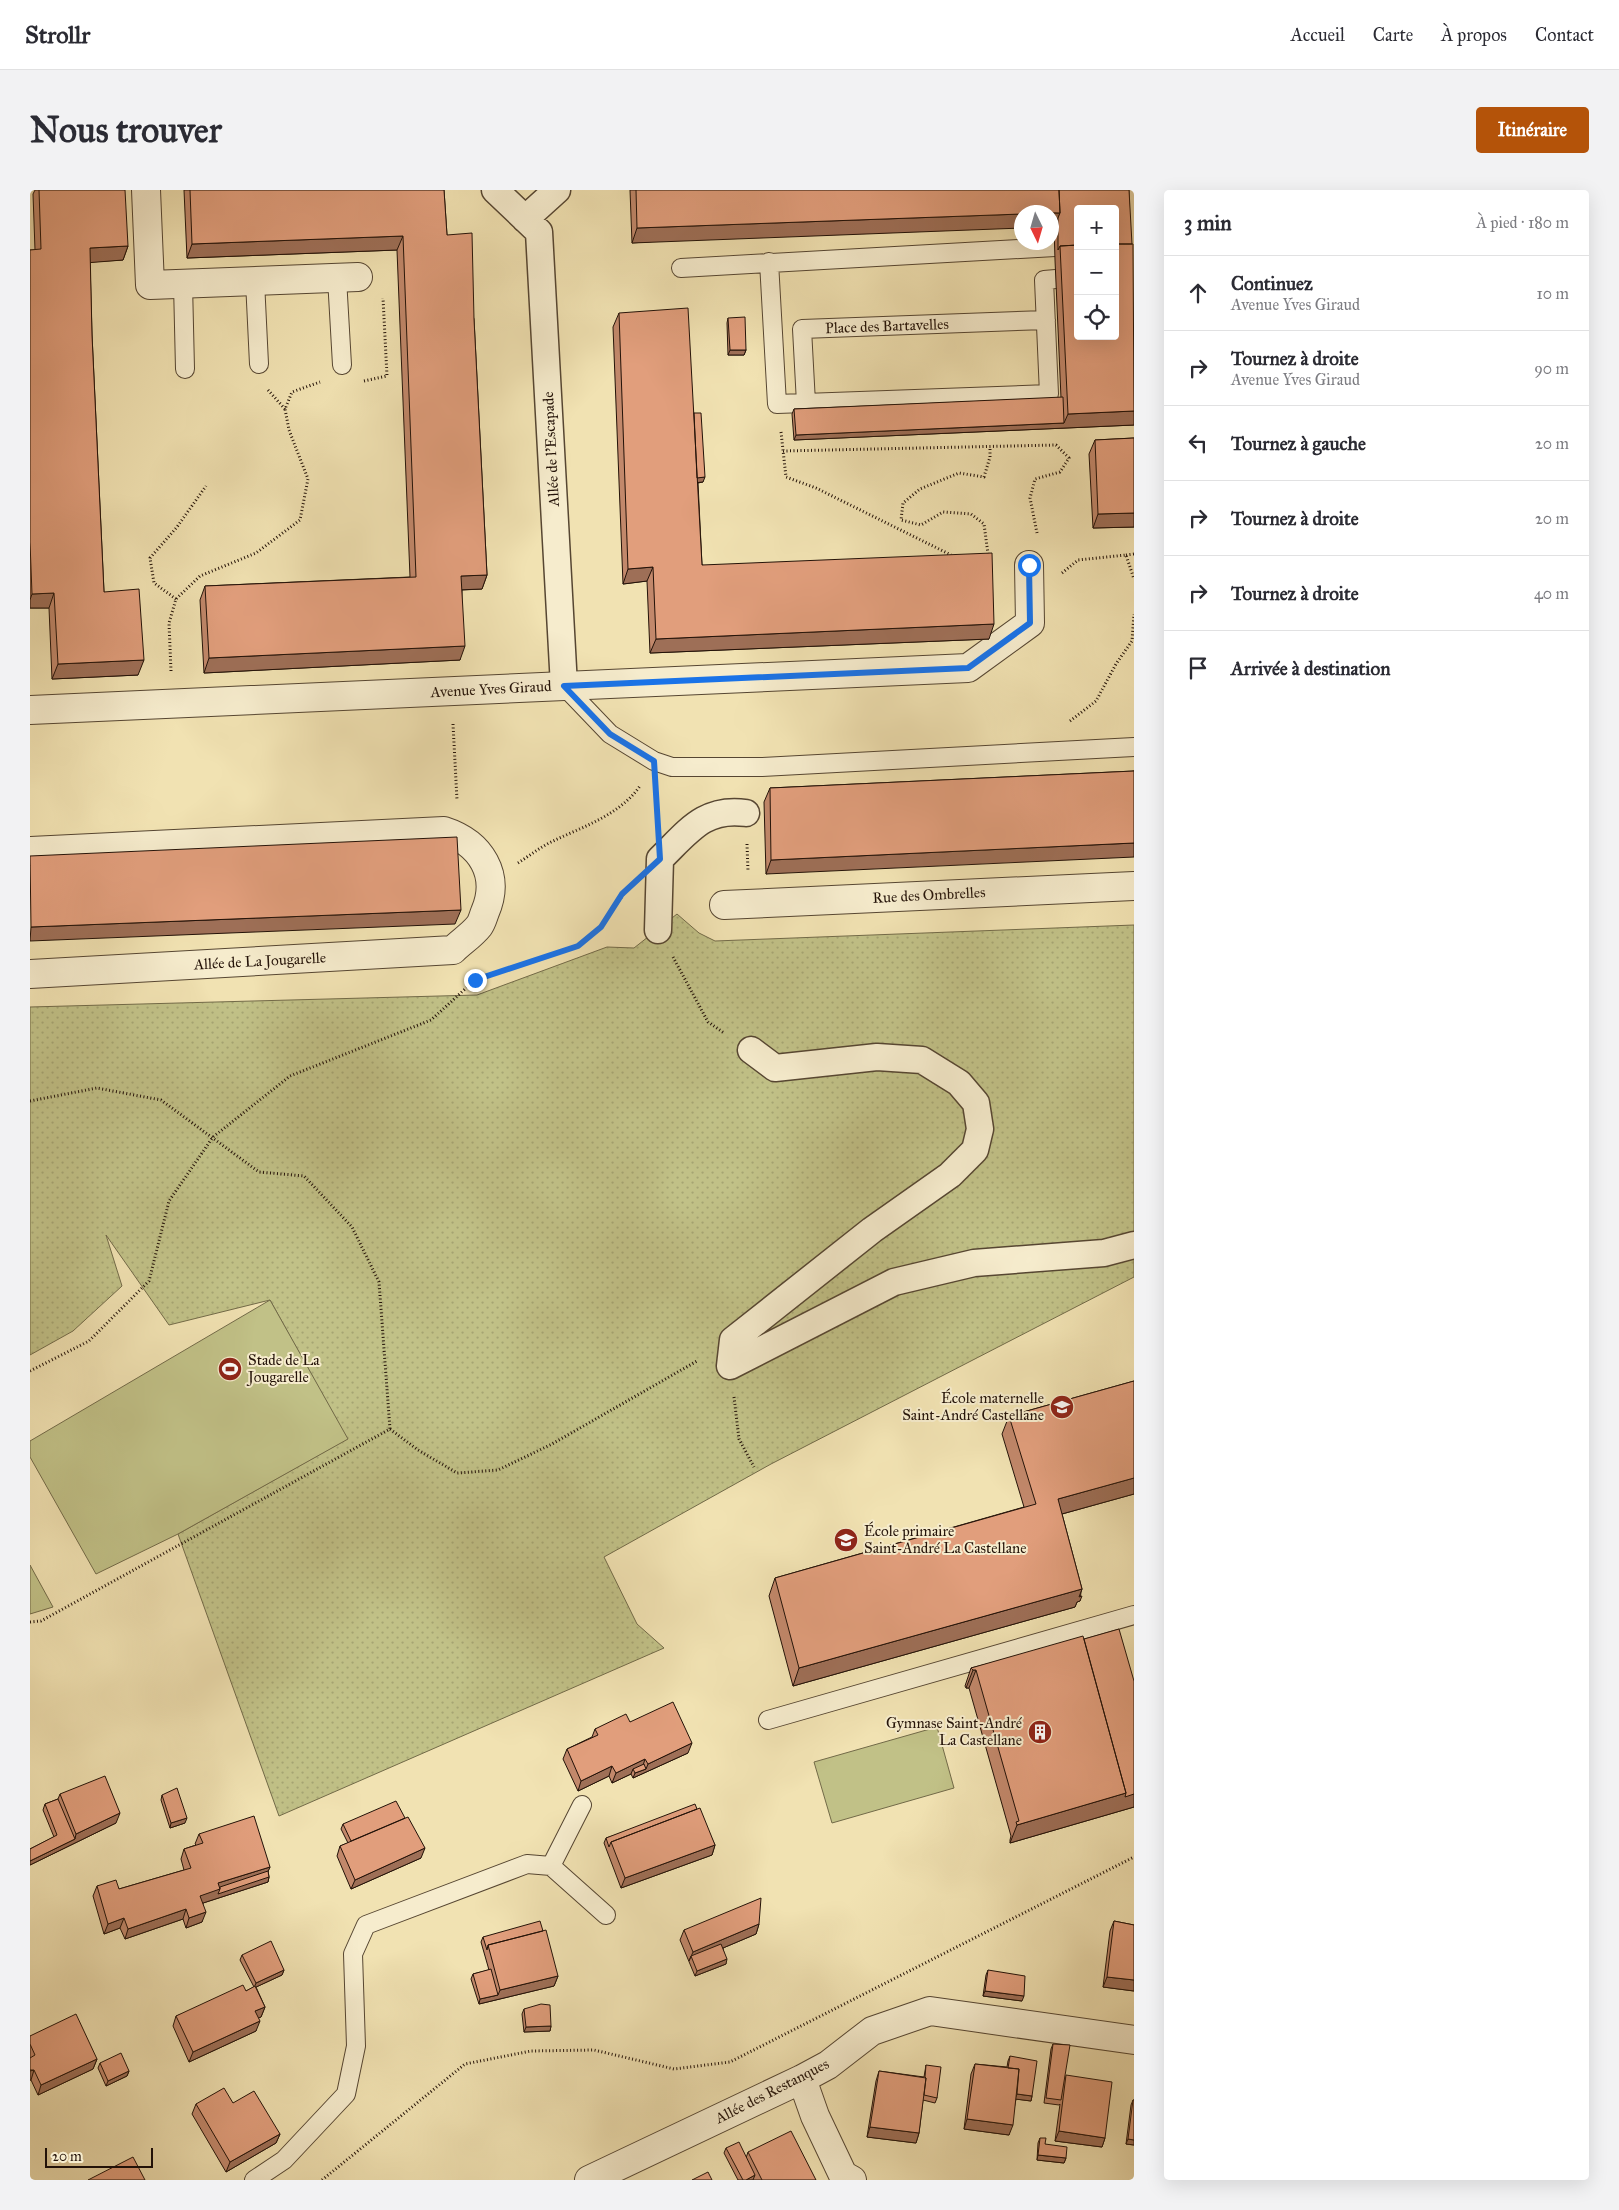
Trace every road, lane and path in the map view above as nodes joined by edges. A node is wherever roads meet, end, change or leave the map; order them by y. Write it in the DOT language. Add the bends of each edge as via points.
graph roads {
  1 [pos="146,190"];
  2 [pos="495,190"];
  3 [pos="556,190"];
  4 [pos="525,220"];
  5 [pos="1014,249"];
  6 [pos="769,262"];
  7 [pos="680,268"];
  8 [pos="348,277"];
  9 [pos="1056,279"];
  10 [pos="255,281"];
  11 [pos="183,284"];
  12 [pos="1046,320"];
  13 [pos="259,364"];
  14 [pos="342,365"];
  15 [pos="185,369"];
  16 [pos="360,381"];
  17 [pos="324,382"];
  18 [pos="806,403"];
  19 [pos="777,404"];
  20 [pos="990,446"];
  21 [pos="783,451"];
  22 [pos="206,486"];
  23 [pos="988,554"];
  24 [pos="1134,554"];
  25 [pos="980,555"];
  26 [pos="1126,555"];
  27 [pos="954,557"];
  28 [pos="1029,565"];
  29 [pos="1134,579"];
  30 [pos="176,599"];
  31 [pos="1030,600"];
  32 [pos="1134,614"];
  33 [pos="1133,642"];
  34 [pos="564,686"];
  35 [pos="451,691"];
  36 [pos="173,704"];
  37 [pos="30,710"];
  38 [pos="1134,747"];
  39 [pos="1030,753"];
  40 [pos="654,761"];
  41 [pos="746,813"];
  42 [pos="459,836"];
  43 [pos="30,851"];
  44 [pos="660,859"];
  45 [pos="491,883"];
  46 [pos="1134,886"];
  47 [pos="724,904"];
  48 [pos="658,930"];
  49 [pos="30,974"];
  50 [pos="751,1050"];
  51 [pos="30,1101"];
  52 [pos="213,1137"];
  53 [pos="1134,1246"];
  54 [pos="733,1340"];
  55 [pos="730,1366"];
  56 [pos="30,1371"];
  57 [pos="390,1428"];
  58 [pos="754,1467"];
  59 [pos="1134,1615"];
  60 [pos="30,1622"];
  61 [pos="768,1720"];
  62 [pos="582,1805"];
  63 [pos="1134,1857"];
  64 [pos="551,1866"];
  65 [pos="606,1915"];
  66 [pos="1134,2040"];
  67 [pos="802,2079"];
  68 [pos="254,2180"];
  69 [pos="322,2180"];
  70 [pos="588,2180"];
  71 [pos="852,2180"];
  1 -- 11 [label="street" via="150,285"];
  2 -- 4 [label="street, Allée de l'Escapade"];
  3 -- 4 [label="street"];
  4 -- 34 [label="street, Allée de l'Escapade" via="539,232"];
  5 -- 6 [label="lane"];
  6 -- 7 [label="lane"];
  6 -- 19 [label="lane"];
  8 -- 10 [label="street"];
  8 -- 14 [label="lane"];
  8 -- 16 [label="path" via="382,277 387,376"];
  9 -- 12 [label="lane" via="1044,280"];
  10 -- 11 [label="street"];
  10 -- 13 [label="lane"];
  11 -- 15 [label="lane"];
  12 -- 18 [label="lane" via="1049,394"];
  12 -- 18 [label="lane, Place des Bartavelles" via="802,329"];
  17 -- 30 [label="path" via="292,392 285,409 289,430 308,479 300,520 256,553 200,576"];
  18 -- 19 [label="lane"];
  19 -- 21 [label="path"];
  20 -- 21 [label="path"];
  20 -- 23 [label="path" via="984,476 959,473 920,489 903,503 902,520 921,525 943,512 972,514 984,524"];
  20 -- 28 [label="path" via="1056,445 1069,458 1060,472 1036,479 1030,498 1040,549"];
  21 -- 27 [label="path" via="786,477 816,488"];
  22 -- 30 [label="path" via="150,558 154,583"];
  23 -- 25 [label="path"];
  23 -- 28 [label="path"];
  24 -- 26 [label="path"];
  26 -- 29 [label="path"];
  26 -- 31 [label="path" via="1078,560"];
  28 -- 31 [label="street, Avenue Yves Giraud"];
  30 -- 36 [label="path" via="169,624"];
  31 -- 34 [label="street, Avenue Yves Giraud" via="1030,623 968,668"];
  32 -- 33 [label="path"];
  33 -- 39 [label="path" via="1116,664 1096,701"];
  34 -- 35 [label="street, Avenue Yves Giraud"];
  34 -- 40 [label="lane" via="610,734"];
  35 -- 36 [label="street, Avenue Yves Giraud"];
  35 -- 42 [label="path"];
  36 -- 37 [label="street, Avenue Yves Giraud"];
  38 -- 39 [label="lane"];
  39 -- 40 [label="lane" via="762,767 672,767"];
  40 -- 44 [label="path"];
  40 -- 45 [label="path" via="631,799 592,823 548,844"];
  41 -- 44 [label="street" via="728,810 700,820"];
  42 -- 43 [label="street" via="444,831"];
  42 -- 45 [label="street" via="479,853"];
  44 -- 48 [label="street"];
  44 -- 52 [label="path" via="622,894 601,927 578,946 475,980 431,1020 290,1076"];
  45 -- 49 [label="street, Allée de La Jougarelle" via="490,900 480,925 453,950"];
  46 -- 47 [label="street, Rue des Ombrelles"];
  48 -- 50 [label="path" via="708,1022"];
  50 -- 54 [label="street" via="776,1068 878,1057 922,1060 960,1083 976,1103 980,1129 974,1150 950,1175 872,1230"];
  51 -- 52 [label="path" via="97,1088 161,1100"];
  52 -- 56 [label="path" via="170,1201 149,1281 89,1341"];
  52 -- 57 [label="path" via="259,1172 304,1176 352,1226 379,1282"];
  53 -- 55 [label="street" via="1104,1253 974,1263 894,1282"];
  54 -- 55 [label="street"];
  54 -- 57 [label="path" via="552,1444 498,1470 457,1473 418,1450"];
  55 -- 58 [label="path" via="739,1440"];
  57 -- 60 [label="path" via="41,1621"];
  59 -- 61 [label="lane"];
  62 -- 64 [label="lane"];
  63 -- 69 [label="path" via="730,2062 674,2069 594,2050 531,2052 465,2064"];
  64 -- 65 [label="lane"];
  64 -- 68 [label="lane" via="527,1864 366,1925 353,1954 356,2046 346,2094 284,2160"];
  66 -- 67 [label="street, Allée des Restanques" via="930,2011 872,2031 828,2065"];
  67 -- 70 [label="street, Allée des Restanques"];
  67 -- 71 [label="street" via="843,2176"];
}
